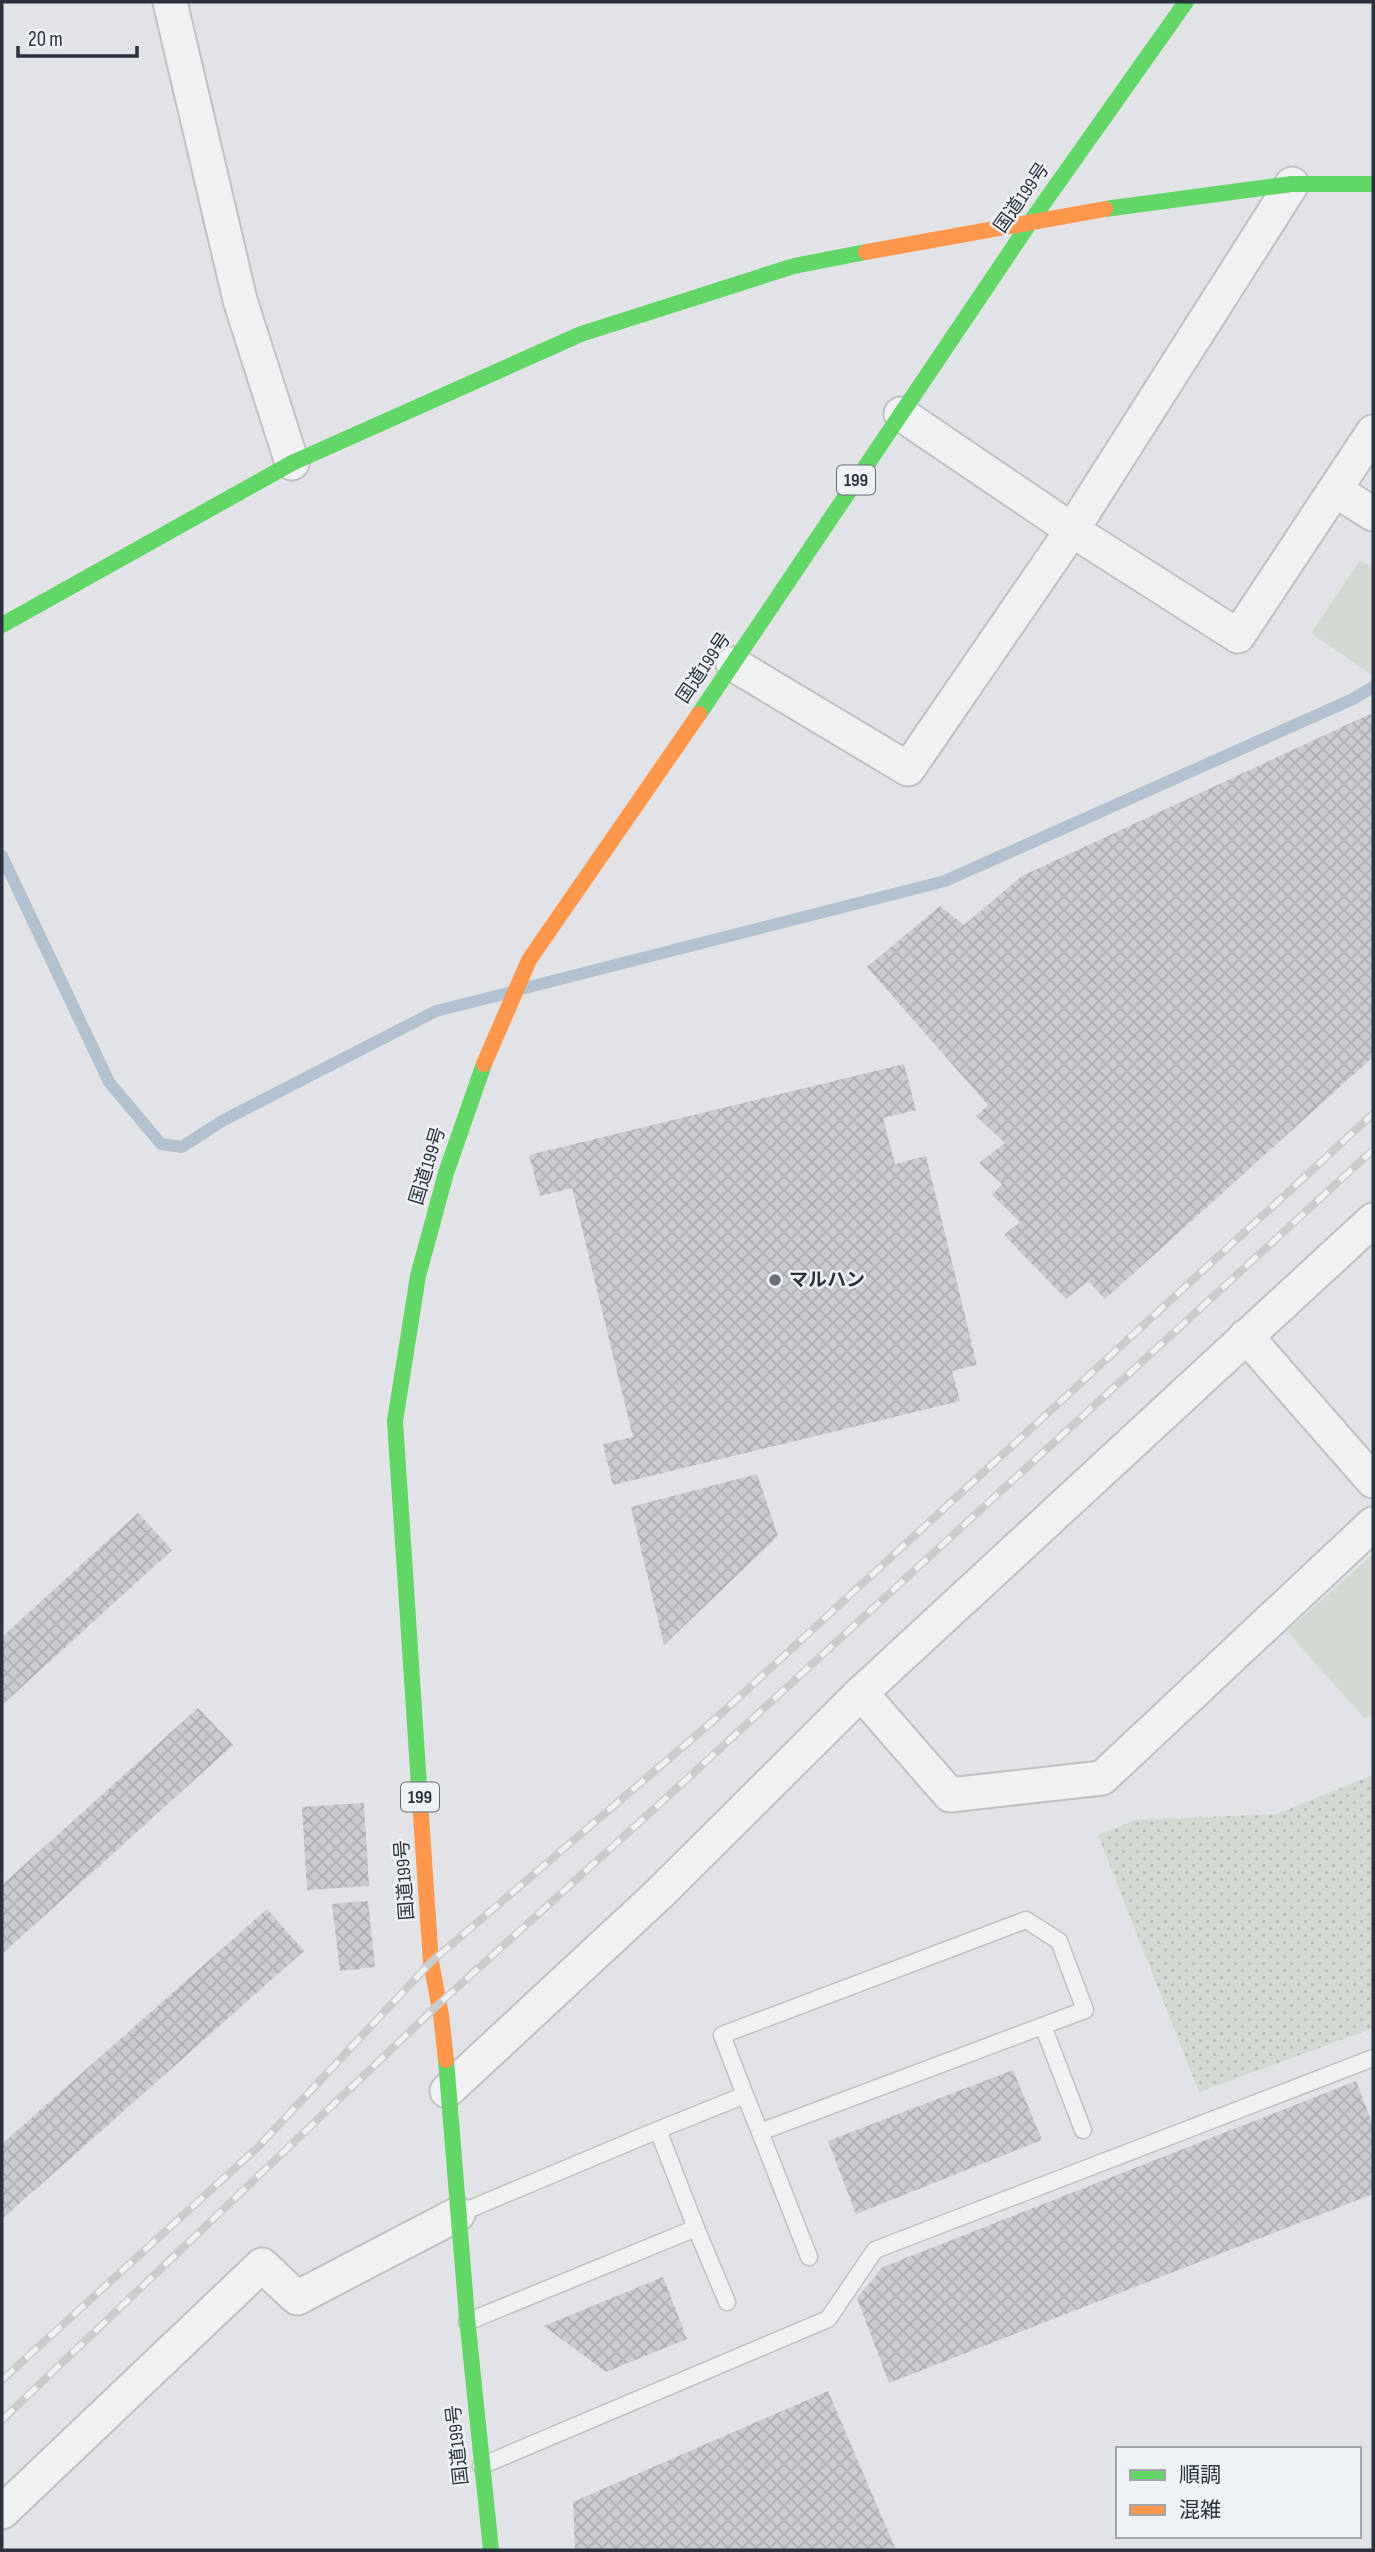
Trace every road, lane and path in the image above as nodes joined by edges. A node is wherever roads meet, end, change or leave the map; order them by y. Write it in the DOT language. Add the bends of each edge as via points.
graph roads {
  1 [pos="170,2"];
  2 [pos="1177,6"];
  3 [pos="1292,184"];
  4 [pos="1373,184"];
  5 [pos="1031,221"];
  6 [pos="901,414"];
  7 [pos="1373,432"];
  8 [pos="292,463"];
  9 [pos="1335,490"];
  10 [pos="1373,514"];
  11 [pos="1072,530"];
  12 [pos="2,625"];
  13 [pos="733,664"];
  14 [pos="1373,1220"];
  15 [pos="1246,1336"];
  16 [pos="1373,1481"];
  17 [pos="1373,1524"];
  18 [pos="862,1693"];
  19 [pos="1043,2026"];
  20 [pos="1373,2058"];
  21 [pos="447,2091"];
  22 [pos="746,2095"];
  23 [pos="658,2130"];
  24 [pos="1083,2130"];
  25 [pos="760,2132"];
  26 [pos="458,2214"];
  27 [pos="696,2228"];
  28 [pos="809,2257"];
  29 [pos="727,2302"];
  30 [pos="467,2322"];
  31 [pos="481,2466"];
  32 [pos="2,2512"];
  33 [pos="491,2550"];
  1 -- 8 [label="street" via="240,300"];
  2 -- 5 [label="main road, 国道199号 / 199"];
  3 -- 4 [label="main road"];
  3 -- 5 [label="main road"];
  3 -- 11 [label="street"];
  5 -- 6 [label="main road, 国道199号 / 199"];
  5 -- 8 [label="main road" via="794,266 594,330"];
  6 -- 11 [label="street"];
  6 -- 13 [label="main road, 国道199号 / 199"];
  7 -- 9 [label="street"];
  8 -- 12 [label="main road"];
  9 -- 10 [label="street"];
  9 -- 11 [label="street" via="1238,636"];
  11 -- 13 [label="street" via="908,769"];
  13 -- 21 [label="main road, 国道199号 / 199" via="529,960 488,1053 446,1174 418,1276 395,1421 431,1962 441,2002"];
  14 -- 15 [label="street"];
  15 -- 16 [label="street"];
  15 -- 18 [label="street"];
  17 -- 18 [label="street" via="1102,1779 950,1795"];
  18 -- 21 [label="street" via="659,1894"];
  19 -- 22 [label="lane" via="1085,2010 1059,1941 1026,1920 722,2035"];
  19 -- 24 [label="lane"];
  19 -- 25 [label="lane"];
  20 -- 31 [label="lane" via="875,2250 828,2319"];
  21 -- 26 [label="main road, 国道199号 / 199"];
  22 -- 23 [label="lane"];
  22 -- 25 [label="lane"];
  23 -- 26 [label="lane"];
  23 -- 27 [label="lane"];
  25 -- 28 [label="lane"];
  26 -- 30 [label="main road, 国道199号 / 199"];
  26 -- 32 [label="street" via="297,2298 262,2265"];
  27 -- 29 [label="lane"];
  27 -- 30 [label="lane"];
  30 -- 31 [label="main road, 国道199号 / 199"];
  31 -- 33 [label="main road, 国道199号 / 199"];
}
